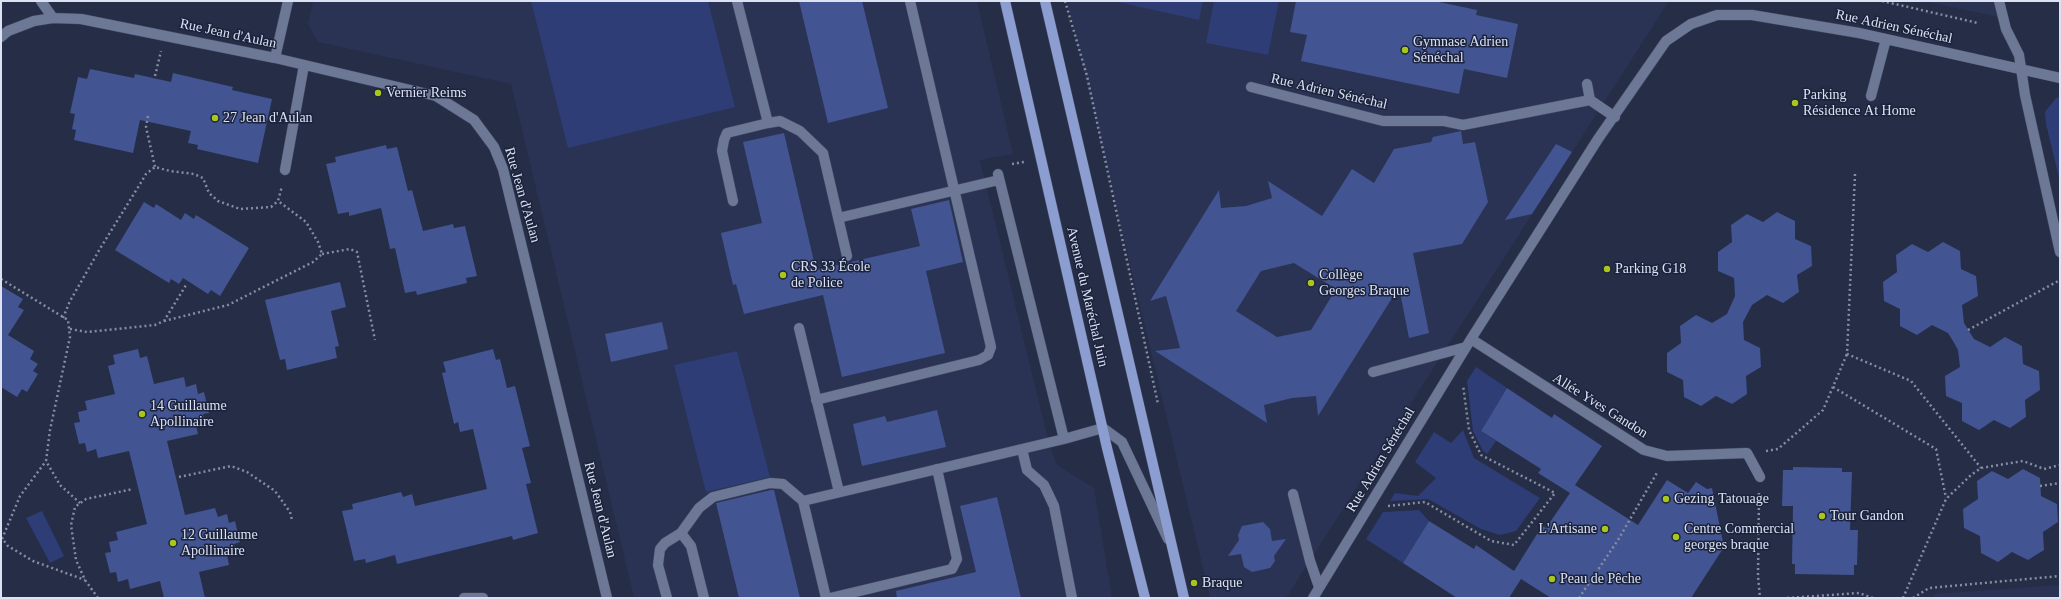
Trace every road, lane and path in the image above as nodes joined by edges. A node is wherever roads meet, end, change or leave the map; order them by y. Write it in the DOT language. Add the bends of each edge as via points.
graph roads {
  1 [pos="42,1"];
  2 [pos="288,1"];
  3 [pos="737,1"];
  4 [pos="910,1"];
  5 [pos="1005,1"];
  6 [pos="1045,1"];
  7 [pos="1065,1"];
  8 [pos="1882,1"];
  9 [pos="2000,1"];
  10 [pos="53,18"];
  11 [pos="1978,22"];
  12 [pos="164,36"];
  13 [pos="1,37"];
  14 [pos="1886,39"];
  15 [pos="276,58"];
  16 [pos="304,65"];
  17 [pos="2022,70"];
  18 [pos="155,76"];
  19 [pos="2060,78"];
  20 [pos="1587,84"];
  21 [pos="1251,87"];
  22 [pos="1871,96"];
  23 [pos="1590,100"];
  24 [pos="148,116"];
  25 [pos="1614,117"];
  26 [pos="768,123"];
  27 [pos="156,167"];
  28 [pos="285,170"];
  29 [pos="1855,174"];
  30 [pos="954,190"];
  31 [pos="278,200"];
  32 [pos="733,201"];
  33 [pos="838,218"];
  34 [pos="2060,252"];
  35 [pos="322,254"];
  36 [pos="847,256"];
  37 [pos="1,279"];
  38 [pos="2060,280"];
  39 [pos="186,285"];
  40 [pos="63,318"];
  41 [pos="164,321"];
  42 [pos="799,328"];
  43 [pos="70,329"];
  44 [pos="1968,330"];
  45 [pos="375,340"];
  46 [pos="1468,343"];
  47 [pos="1847,354"];
  48 [pos="1459,359"];
  49 [pos="1373,372"];
  50 [pos="1833,387"];
  51 [pos="816,400"];
  52 [pos="1160,411"];
  53 [pos="1103,428"];
  54 [pos="1064,439"];
  55 [pos="1022,449"];
  56 [pos="1747,453"];
  57 [pos="1667,456"];
  58 [pos="46,461"];
  59 [pos="2060,466"];
  60 [pos="1980,468"];
  61 [pos="937,469"];
  62 [pos="179,477"];
  63 [pos="1760,477"];
  64 [pos="2060,483"];
  65 [pos="2040,486"];
  66 [pos="133,489"];
  67 [pos="839,492"];
  68 [pos="1293,494"];
  69 [pos="1946,498"];
  70 [pos="803,501"];
  71 [pos="80,503"];
  72 [pos="1365,513"];
  73 [pos="292,520"];
  74 [pos="681,533"];
  75 [pos="1,538"];
  76 [pos="1172,548"];
  77 [pos="2060,576"];
  78 [pos="85,580"];
  79 [pos="1319,587"];
  80 [pos="98,598"];
  81 [pos="464,598"];
  82 [pos="484,598"];
  83 [pos="607,598"];
  84 [pos="667,598"];
  85 [pos="704,598"];
  86 [pos="826,598"];
  87 [pos="830,598"];
  88 [pos="1072,598"];
  89 [pos="1145,598"];
  90 [pos="1184,598"];
  91 [pos="1313,598"];
  92 [pos="1580,598"];
  93 [pos="1760,598"];
  94 [pos="1787,598"];
  95 [pos="1873,598"];
  96 [pos="1903,598"];
  97 [pos="1913,598"];
  1 -- 10 [label="street"];
  2 -- 15 [label="street"];
  3 -- 26 [label="street"];
  4 -- 30 [label="street"];
  5 -- 53 [label="main road, Avenue du Maréchal Juin"];
  6 -- 76 [label="main road, Avenue du Maréchal Juin"];
  7 -- 52 [label="path" via="1087,76"];
  8 -- 11 [label="path"];
  9 -- 17 [label="street" via="2006,28 2019,55"];
  10 -- 12 [label="street, Rue Jean d'Aulan" via="81,19"];
  10 -- 13 [label="street, Rue Jean d'Aulan" via="34,21 8,31"];
  12 -- 15 [label="street, Rue Jean d'Aulan"];
  12 -- 18 [label="path"];
  14 -- 17 [label="street, Rue Adrien Sénéchal"];
  14 -- 22 [label="street"];
  14 -- 25 [label="street, Rue Adrien Sénéchal" via="1752,15 1717,15 1691,24 1666,41"];
  15 -- 16 [label="street, Rue Jean d'Aulan"];
  16 -- 28 [label="street"];
  16 -- 83 [label="street, Rue Jean d'Aulan" via="436,96 474,120 494,146 510,195"];
  17 -- 19 [label="street, Rue Adrien Sénéchal"];
  17 -- 34 [label="street"];
  20 -- 23 [label="street"];
  21 -- 23 [label="street, Rue Adrien Sénéchal" via="1383,121 1444,121 1463,125"];
  23 -- 25 [label="street"];
  24 -- 27 [label="path" via="146,127"];
  25 -- 46 [label="street, Rue Adrien Sénéchal"];
  26 -- 32 [label="street" via="727,133 722,151"];
  26 -- 33 [label="street" via="780,121 800,131 823,153"];
  27 -- 31 [label="path" via="203,178 209,192 218,201 240,209 271,207"];
  27 -- 40 [label="path" via="146,174 105,240"];
  28 -- 31 [label="path"];
  29 -- 47 [label="path"];
  30 -- 33 [label="street"];
  30 -- 51 [label="street" via="991,347 988,355 979,360"];
  30 -- 54 [label="street" via="998,177"];
  31 -- 35 [label="path" via="306,222"];
  33 -- 36 [label="street"];
  35 -- 41 [label="path" via="313,262 228,305"];
  35 -- 45 [label="path" via="350,249 357,252"];
  37 -- 40 [label="path"];
  38 -- 44 [label="path"];
  39 -- 41 [label="path"];
  40 -- 43 [label="path" via="68,320"];
  41 -- 43 [label="path" via="87,332"];
  42 -- 51 [label="street"];
  43 -- 58 [label="path"];
  46 -- 48 [label="street, Rue Adrien Sénéchal"];
  46 -- 49 [label="street"];
  46 -- 57 [label="street, Allée Yves Gandon" via="1644,450"];
  47 -- 50 [label="path"];
  47 -- 60 [label="path" via="1912,381"];
  48 -- 72 [label="street, Rue Adrien Sénéchal"];
  48 -- 72 [label="path" via="1469,430 1481,455 1555,493 1514,545 1491,540 1425,502 1386,506"];
  50 -- 56 [label="path" via="1823,410 1778,449"];
  50 -- 69 [label="path" via="1936,449"];
  51 -- 67 [label="street"];
  53 -- 54 [label="street"];
  53 -- 76 [label="street" via="1122,442"];
  53 -- 89 [label="main road, Avenue du Maréchal Juin"];
  54 -- 55 [label="street"];
  55 -- 61 [label="street"];
  55 -- 88 [label="street" via="1027,470 1044,485 1054,506"];
  56 -- 57 [label="street, Allée Yves Gandon"];
  56 -- 63 [label="street"];
  57 -- 92 [label="path" via="1618,540"];
  58 -- 71 [label="path" via="60,485"];
  58 -- 75 [label="path" via="20,496"];
  59 -- 60 [label="path" via="2044,469 2023,462"];
  60 -- 69 [label="path"];
  61 -- 67 [label="street"];
  61 -- 87 [label="street" via="957,559 952,568"];
  62 -- 73 [label="path" via="231,466 247,472 275,491 290,512"];
  63 -- 93 [label="path"];
  64 -- 65 [label="path"];
  66 -- 71 [label="path"];
  67 -- 70 [label="street"];
  68 -- 79 [label="street"];
  69 -- 96 [label="path"];
  70 -- 74 [label="street" via="783,484 770,483 713,497 699,508"];
  70 -- 86 [label="street"];
  71 -- 78 [label="path" via="76,507 71,525 76,560"];
  72 -- 79 [label="street, Rue Adrien Sénéchal"];
  74 -- 84 [label="street" via="660,549 658,565"];
  74 -- 85 [label="street" via="691,546"];
  75 -- 78 [label="path" via="14,550 33,561"];
  76 -- 90 [label="main road, Avenue du Maréchal Juin"];
  77 -- 97 [label="path" via="1929,588"];
  78 -- 80 [label="path"];
  79 -- 91 [label="street, Rue Adrien Sénéchal"];
  81 -- 82 [label="street"];
  94 -- 95 [label="path" via="1859,593"];
}
